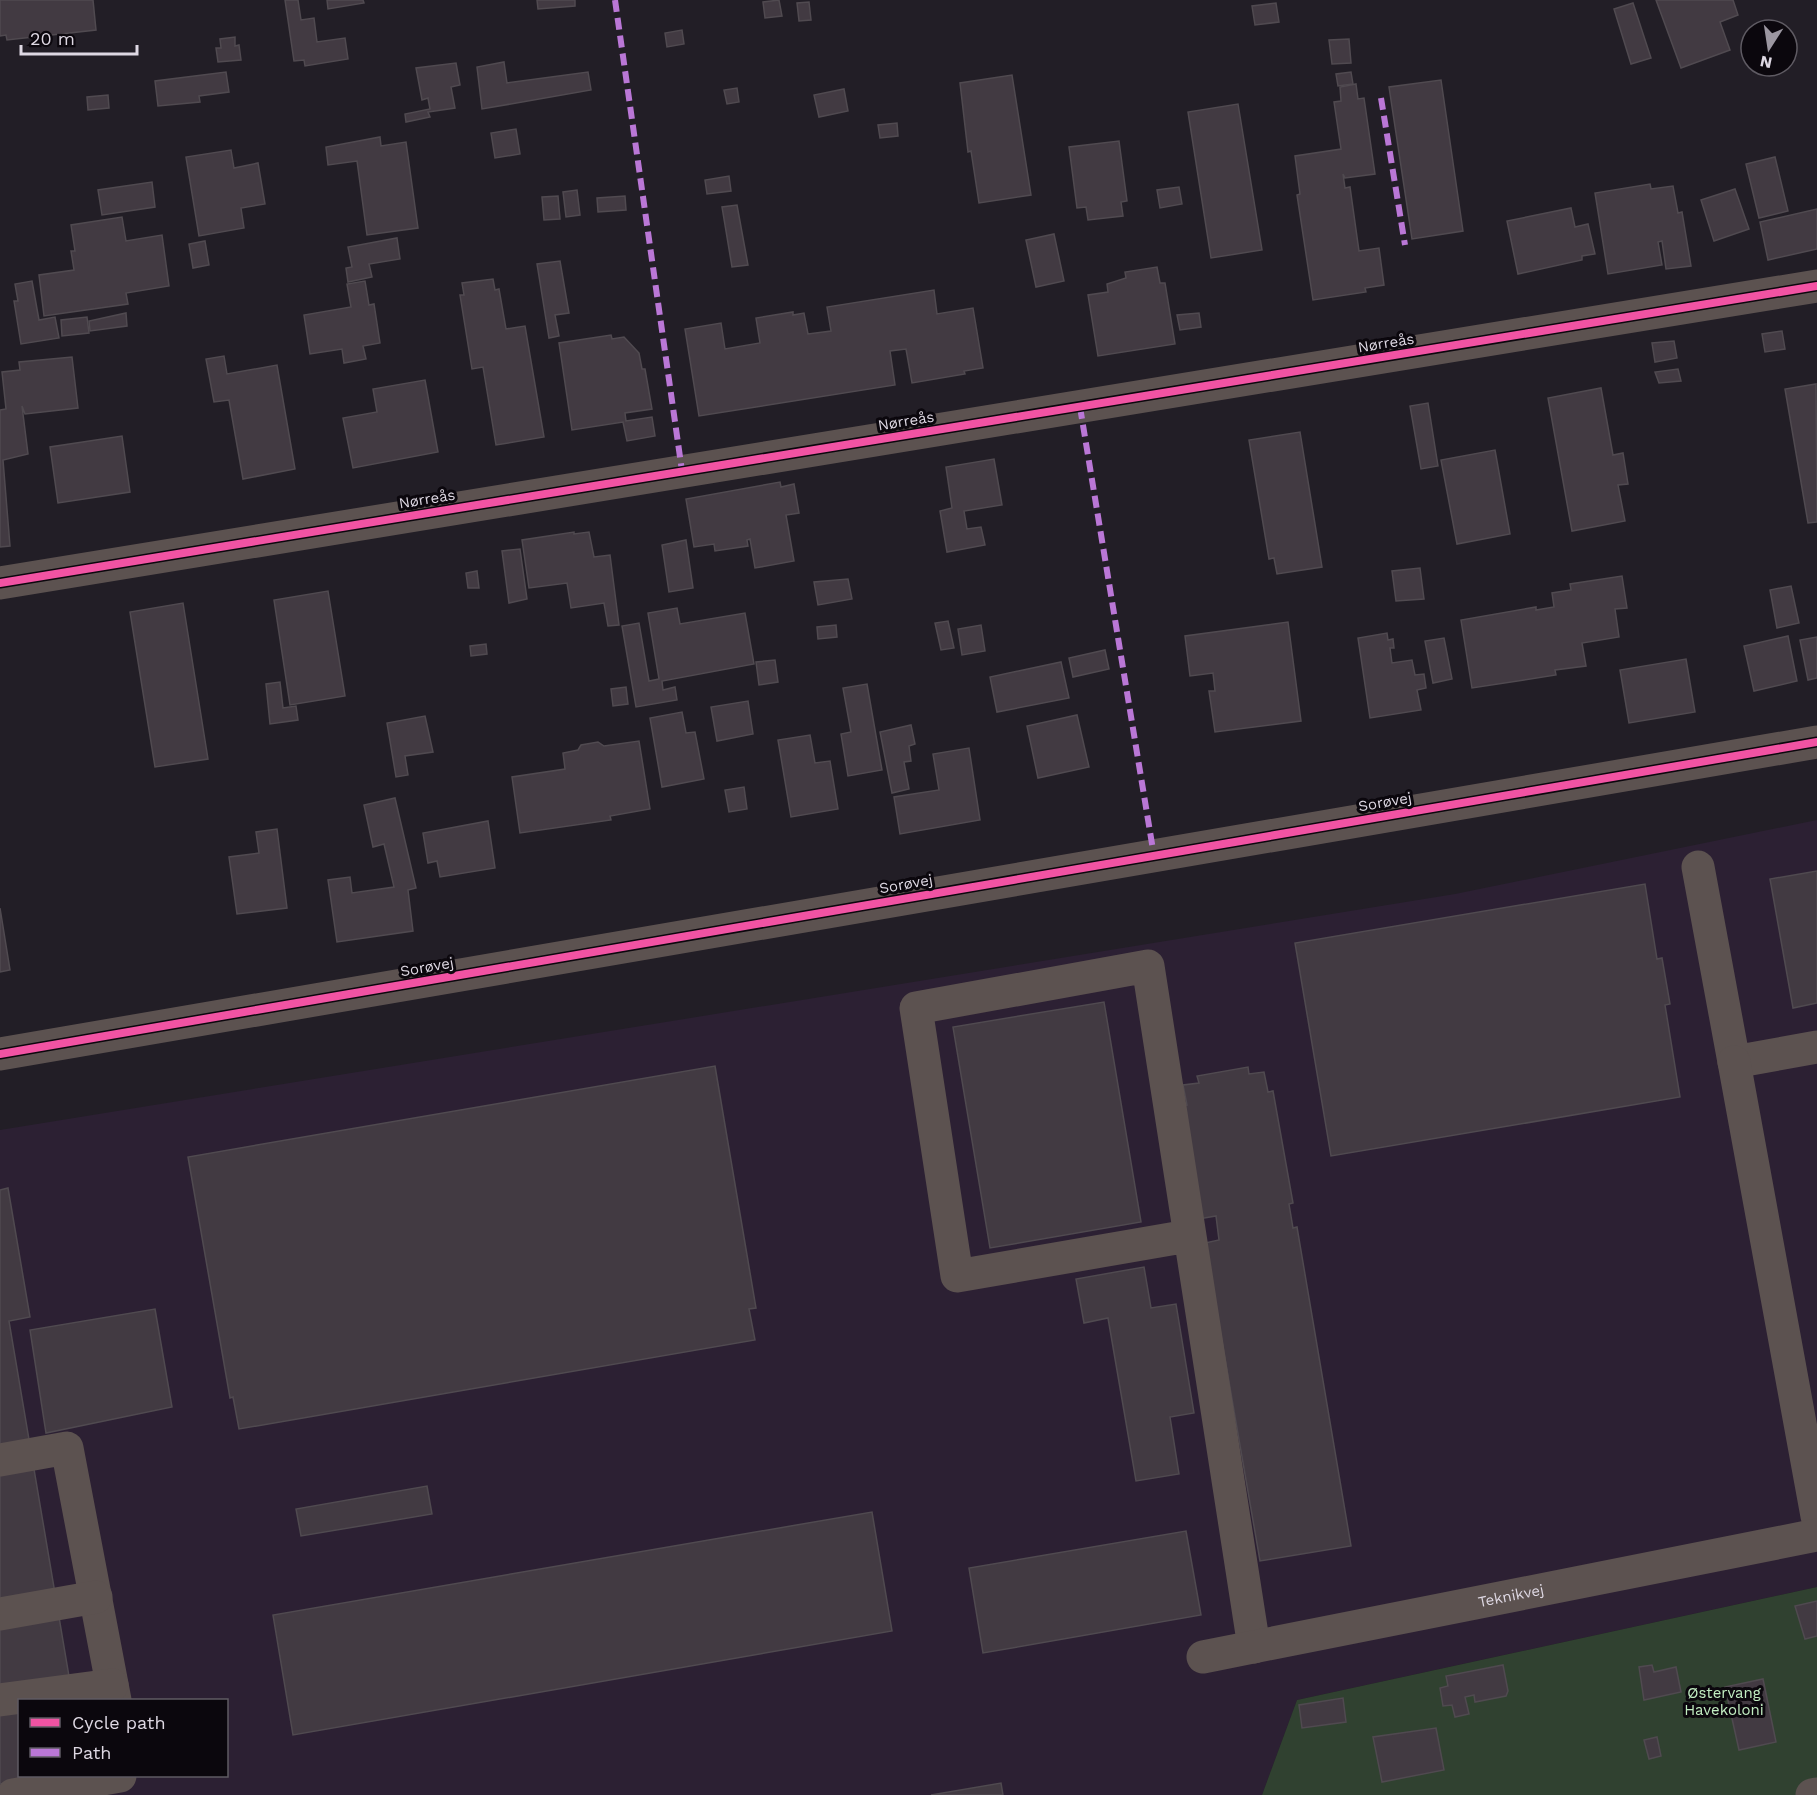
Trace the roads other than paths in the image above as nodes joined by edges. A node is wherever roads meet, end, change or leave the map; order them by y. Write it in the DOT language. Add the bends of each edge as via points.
graph roads {
  1 [pos="1817,286"];
  2 [pos="0,582"];
  3 [pos="1817,742"];
  4 [pos="1698,867"];
  5 [pos="1817,1047"];
  6 [pos="0,1054"];
  7 [pos="1734,1062"];
  8 [pos="1188,1236"];
  9 [pos="0,1460"];
  10 [pos="1817,1516"];
  11 [pos="1817,1535"];
  12 [pos="96,1597"];
  13 [pos="0,1614"];
  14 [pos="1254,1647"];
  15 [pos="1203,1657"];
  16 [pos="114,1693"];
  17 [pos="0,1700"];
  18 [pos="114,1777"];
  19 [pos="1817,1794"];
  20 [pos="13,1795"];
  21 [pos="1812,1795"];
  1 -- 2 [label="street, Nørreås"];
  3 -- 6 [label="street, Sorøvej"];
  4 -- 7 [label="street"];
  5 -- 7 [label="street"];
  7 -- 10 [label="street"];
  8 -- 8 [label="street" via="1148,966 916,1008 957,1276"];
  8 -- 14 [label="street"];
  9 -- 12 [label="street" via="67,1448"];
  11 -- 14 [label="street, Teknikvej"];
  12 -- 13 [label="street"];
  12 -- 16 [label="street"];
  14 -- 15 [label="street, Teknikvej"];
  16 -- 17 [label="street"];
  18 -- 20 [label="street"];
  19 -- 21 [label="street"];
}
